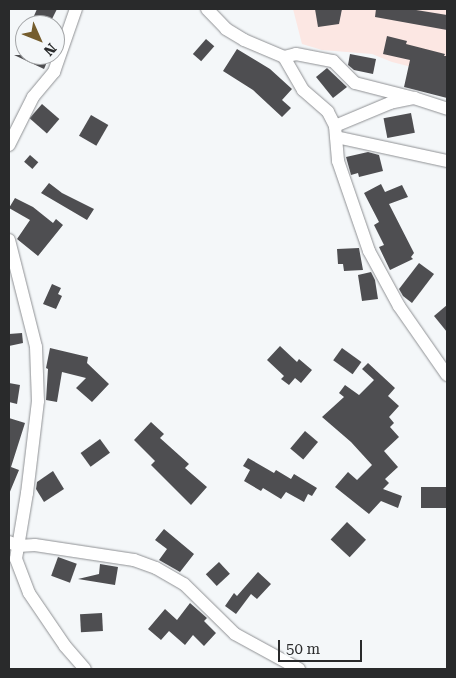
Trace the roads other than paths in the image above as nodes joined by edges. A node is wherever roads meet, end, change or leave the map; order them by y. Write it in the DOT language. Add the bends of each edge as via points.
graph roads {
  1 [pos="76,9"];
  2 [pos="207,9"];
  3 [pos="284,57"];
  4 [pos="414,98"];
  5 [pos="447,109"];
  6 [pos="336,132"];
  7 [pos="9,145"];
  8 [pos="447,161"];
  9 [pos="9,240"];
  10 [pos="447,375"];
  11 [pos="14,544"];
  12 [pos="85,669"];
  13 [pos="299,669"];
  1 -- 7 [label="street" via="54,72 33,97"];
  2 -- 3 [label="street" via="226,29"];
  3 -- 4 [label="street" via="296,54 334,60 355,83"];
  3 -- 6 [label="street" via="303,90 328,112"];
  4 -- 5 [label="street"];
  4 -- 6 [label="street" via="390,103"];
  6 -- 8 [label="street"];
  6 -- 10 [label="street" via="338,161 369,251 399,306"];
  9 -- 11 [label="street" via="36,347 37,392 27,493"];
  11 -- 12 [label="street" via="29,593"];
  11 -- 13 [label="street" via="134,560 156,568 184,584 235,634"];
}
